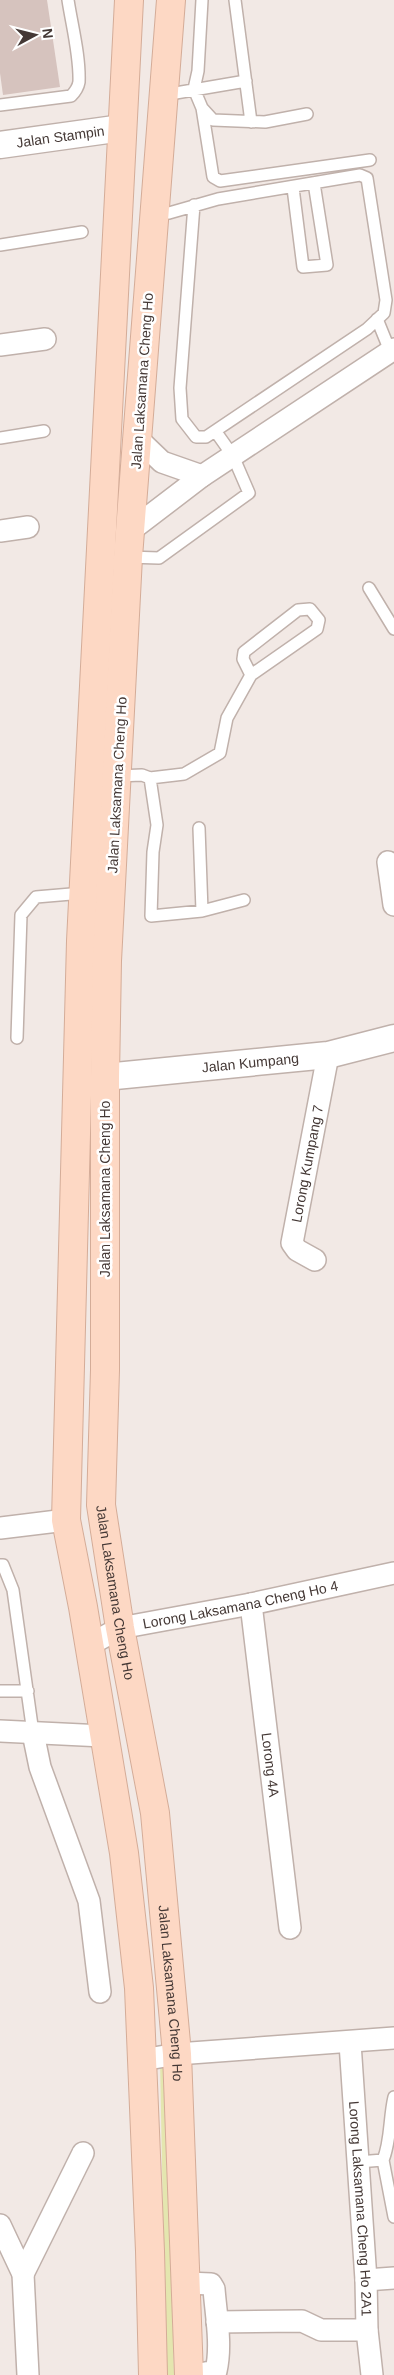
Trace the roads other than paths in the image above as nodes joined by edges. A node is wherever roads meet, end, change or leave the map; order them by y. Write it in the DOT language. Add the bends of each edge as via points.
graph roads {
  1 [pos="68,0"];
  2 [pos="129,0"];
  3 [pos="156,0"];
  4 [pos="170,0"];
  5 [pos="202,0"];
  6 [pos="235,0"];
  7 [pos="246,81"];
  8 [pos="194,89"];
  9 [pos="164,95"];
  10 [pos="0,105"];
  11 [pos="202,108"];
  12 [pos="308,114"];
  13 [pos="251,122"];
  14 [pos="122,128"];
  15 [pos="0,145"];
  16 [pos="370,160"];
  17 [pos="314,183"];
  18 [pos="293,188"];
  19 [pos="194,205"];
  20 [pos="153,214"];
  21 [pos="82,232"];
  22 [pos="0,245"];
  23 [pos="377,320"];
  24 [pos="45,339"];
  25 [pos="0,346"];
  26 [pos="392,350"];
  27 [pos="44,431"];
  28 [pos="216,432"];
  29 [pos="0,438"];
  30 [pos="138,439"];
  31 [pos="233,456"];
  32 [pos="202,476"];
  33 [pos="28,527"];
  34 [pos="0,531"];
  35 [pos="129,544"];
  36 [pos="369,588"];
  37 [pos="394,629"];
  38 [pos="251,675"];
  39 [pos="117,776"];
  40 [pos="150,778"];
  41 [pos="199,828"];
  42 [pos="388,862"];
  43 [pos="83,893"];
  44 [pos="244,900"];
  45 [pos="394,905"];
  46 [pos="202,911"];
  47 [pos="17,1038"];
  48 [pos="394,1038"];
  49 [pos="328,1055"];
  50 [pos="105,1077"];
  51 [pos="315,1260"];
  52 [pos="66,1520"];
  53 [pos="0,1528"];
  54 [pos="0,1565"];
  55 [pos="394,1573"];
  56 [pos="251,1604"];
  57 [pos="120,1628"];
  58 [pos="89,1644"];
  59 [pos="0,1691"];
  60 [pos="28,1691"];
  61 [pos="0,1732"];
  62 [pos="33,1733"];
  63 [pos="103,1736"];
  64 [pos="290,1928"];
  65 [pos="100,1992"];
  66 [pos="394,2038"];
  67 [pos="350,2043"];
  68 [pos="178,2054"];
  69 [pos="142,2060"];
  70 [pos="394,2097"];
  71 [pos="83,2153"];
  72 [pos="383,2160"];
  73 [pos="358,2162"];
  74 [pos="394,2217"];
  75 [pos="0,2225"];
  76 [pos="23,2274"];
  77 [pos="394,2278"];
  78 [pos="366,2280"];
  79 [pos="187,2283"];
  80 [pos="217,2322"];
  81 [pos="367,2330"];
  82 [pos="28,2375"];
  83 [pos="153,2375"];
  84 [pos="189,2375"];
  85 [pos="194,2375"];
  86 [pos="372,2375"];
  1 -- 10 [label="lane" via="79,83 76,91 71,96"];
  2 -- 14 [label="main road, Jalan Laksamana Cheng Ho"];
  3 -- 14 [label="main road" via="142,120 136,127"];
  4 -- 9 [label="main road, Jalan Laksamana Cheng Ho"];
  5 -- 8 [label="lane"];
  6 -- 7 [label="lane"];
  7 -- 8 [label="lane"];
  7 -- 13 [label="lane"];
  8 -- 9 [label="lane"];
  8 -- 11 [label="lane"];
  9 -- 20 [label="main road, Jalan Laksamana Cheng Ho"];
  11 -- 13 [label="lane" via="213,120"];
  11 -- 16 [label="lane" via="213,177 220,181"];
  12 -- 13 [label="lane"];
  14 -- 15 [label="street, Jalan Stampin"];
  14 -- 43 [label="main road, Jalan Laksamana Cheng Ho"];
  17 -- 18 [label="lane"];
  17 -- 18 [label="lane" via="327,265 303,267"];
  17 -- 23 [label="lane" via="360,175 367,178 386,300 384,313"];
  18 -- 19 [label="lane" via="218,198"];
  19 -- 20 [label="lane"];
  19 -- 28 [label="lane" via="180,388 182,419 196,437"];
  20 -- 30 [label="main road, Jalan Laksamana Cheng Ho"];
  21 -- 22 [label="lane"];
  23 -- 26 [label="lane"];
  23 -- 28 [label="lane"];
  24 -- 25 [label="street"];
  26 -- 31 [label="street"];
  27 -- 29 [label="lane"];
  28 -- 31 [label="lane"];
  30 -- 32 [label="street" via="162,462"];
  30 -- 35 [label="main road, Jalan Laksamana Cheng Ho"];
  31 -- 32 [label="street"];
  31 -- 35 [label="lane" via="250,493 159,558"];
  32 -- 35 [label="street"];
  33 -- 34 [label="street"];
  35 -- 39 [label="main road, Jalan Laksamana Cheng Ho"];
  36 -- 37 [label="lane"];
  38 -- 38 [label="lane" via="318,630 319,620 310,608 298,610 244,652 243,659"];
  38 -- 40 [label="lane" via="227,718 220,752 184,774"];
  39 -- 40 [label="lane" via="142,775"];
  39 -- 50 [label="main road, Jalan Laksamana Cheng Ho"];
  40 -- 46 [label="lane" via="157,825 151,916"];
  41 -- 46 [label="lane"];
  42 -- 45 [label="street"];
  43 -- 47 [label="lane" via="36,897 21,915"];
  43 -- 52 [label="main road, Jalan Laksamana Cheng Ho"];
  44 -- 46 [label="lane"];
  48 -- 49 [label="street, Jalan Kumpang"];
  49 -- 50 [label="street, Jalan Kumpang"];
  49 -- 51 [label="street, Lorong Kumpang 7" via="292,1243 297,1250"];
  50 -- 57 [label="main road, Jalan Laksamana Cheng Ho" via="105,1370 101,1505"];
  52 -- 53 [label="street"];
  52 -- 58 [label="main road, Jalan Laksamana Cheng Ho"];
  54 -- 60 [label="lane" via="3,1565 14,1590"];
  55 -- 56 [label="street, Lorong Laksamana Cheng Ho 4"];
  56 -- 57 [label="street, Lorong Laksamana Cheng Ho 4"];
  56 -- 64 [label="street, Lorong 4A"];
  57 -- 58 [label="street, Lorong Laksamana Cheng Ho 4"];
  57 -- 68 [label="main road, Jalan Laksamana Cheng Ho" via="155,1813"];
  58 -- 63 [label="main road, Jalan Laksamana Cheng Ho"];
  59 -- 60 [label="lane"];
  60 -- 62 [label="lane"];
  61 -- 62 [label="street"];
  62 -- 63 [label="street"];
  62 -- 65 [label="street" via="40,1767 89,1901"];
  63 -- 69 [label="main road, Jalan Laksamana Cheng Ho" via="124,1853"];
  66 -- 67 [label="street"];
  67 -- 68 [label="street"];
  67 -- 73 [label="street, Lorong Laksamana Cheng Ho 2A1"];
  68 -- 69 [label="street"];
  68 -- 79 [label="main road, Jalan Laksamana Cheng Ho"];
  69 -- 83 [label="main road, Jalan Laksamana Cheng Ho"];
  70 -- 72 [label="lane" via="387,2152"];
  71 -- 76 [label="street"];
  72 -- 73 [label="lane"];
  72 -- 74 [label="lane"];
  73 -- 78 [label="street, Lorong Laksamana Cheng Ho 2A1"];
  75 -- 76 [label="street"];
  76 -- 82 [label="street"];
  77 -- 78 [label="street"];
  78 -- 81 [label="street, Lorong Laksamana Cheng Ho 2A1"];
  79 -- 80 [label="street" via="211,2284"];
  79 -- 84 [label="main road, Jalan Laksamana Cheng Ho"];
  80 -- 81 [label="street" via="302,2321 321,2330"];
  80 -- 85 [label="street" via="216,2371"];
  81 -- 86 [label="street, Lorong Laksamana Cheng Ho 2A1"];
}
